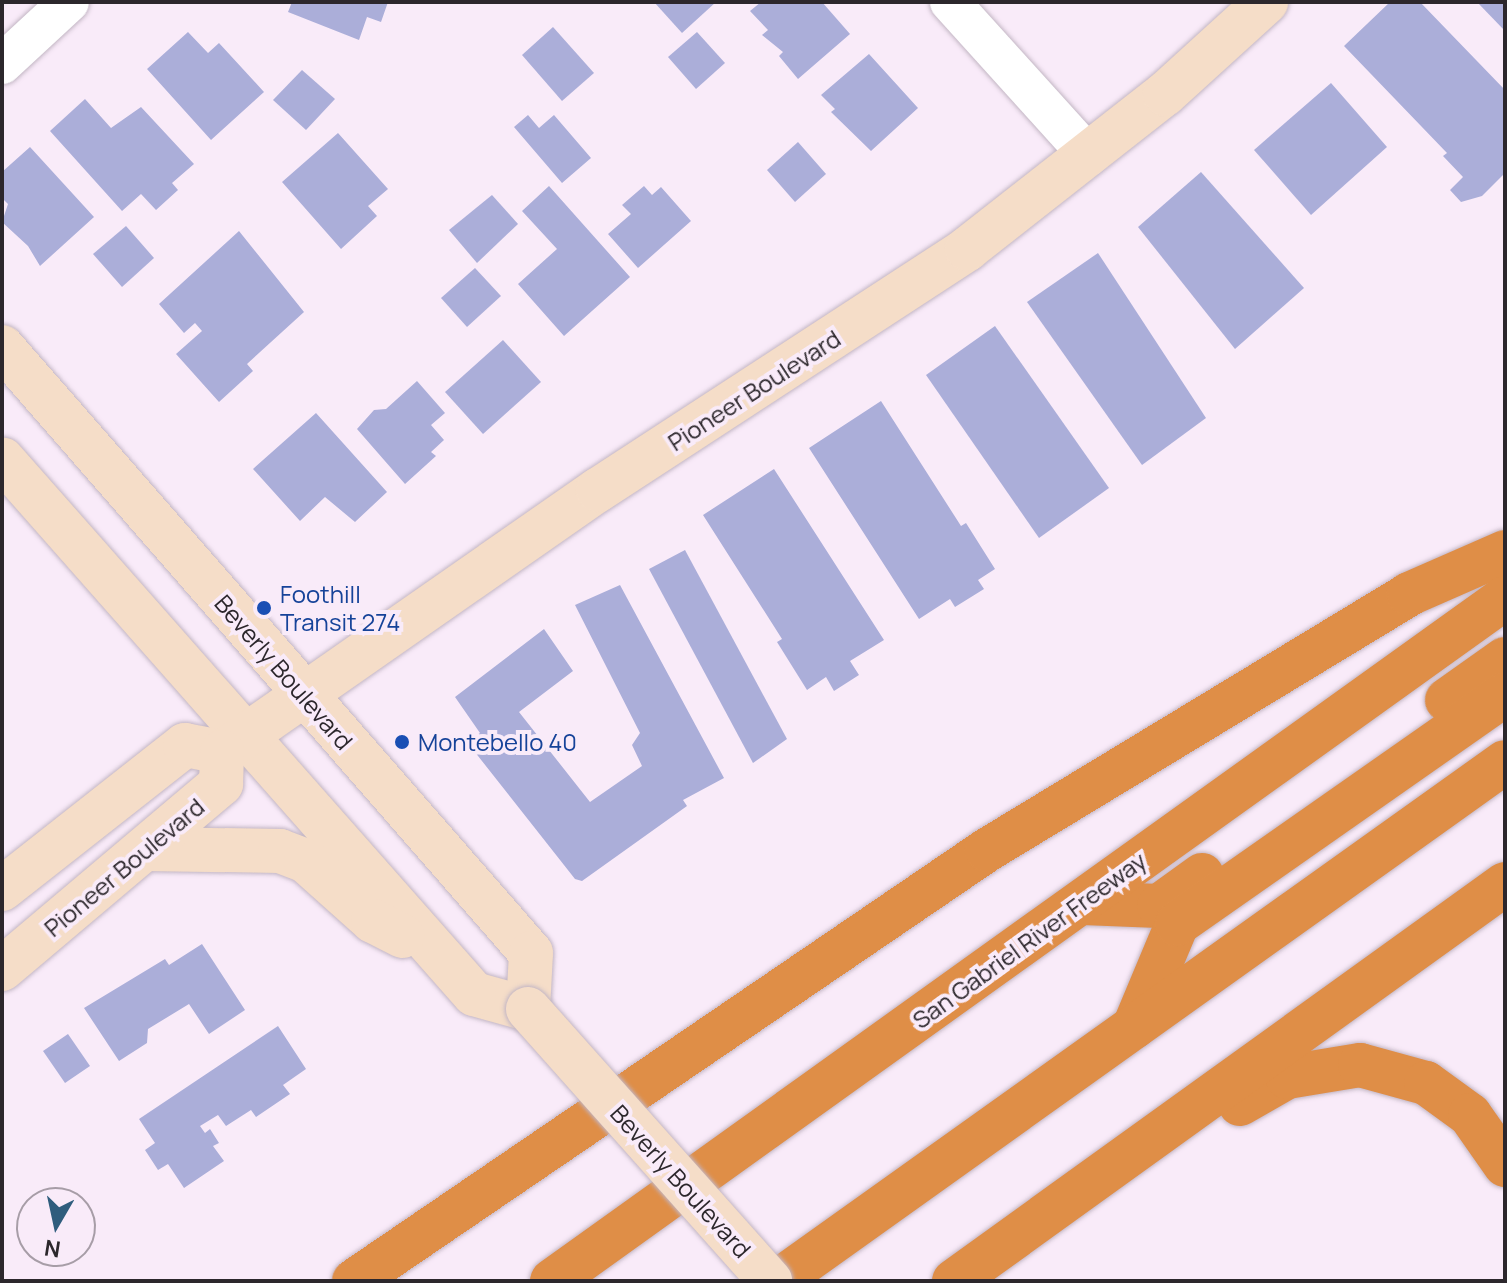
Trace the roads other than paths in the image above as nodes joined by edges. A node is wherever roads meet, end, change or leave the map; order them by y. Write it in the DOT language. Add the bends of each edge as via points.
graph roads {
  1 [pos="69,2"];
  2 [pos="950,2"];
  3 [pos="1266,2"];
  4 [pos="2,64"];
  5 [pos="1089,156"];
  6 [pos="2,347"];
  7 [pos="2,459"];
  8 [pos="1505,552"];
  9 [pos="1505,598"];
  10 [pos="1505,659"];
  11 [pos="1505,694"];
  12 [pos="306,695"];
  13 [pos="234,742"];
  14 [pos="1505,762"];
  15 [pos="145,849"];
  16 [pos="1505,884"];
  17 [pos="2,889"];
  18 [pos="1083,903"];
  19 [pos="439,956"];
  20 [pos="2,969"];
  21 [pos="528,1009"];
  22 [pos="1134,1027"];
  23 [pos="1505,1165"];
  24 [pos="1056,1208"];
  25 [pos="354,1281"];
  26 [pos="552,1281"];
  27 [pos="770,1281"];
  28 [pos="778,1281"];
  29 [pos="954,1281"];
  1 -- 4 [label="street"];
  2 -- 5 [label="street"];
  3 -- 5 [label="main road, Pioneer Boulevard"];
  5 -- 12 [label="main road, Pioneer Boulevard" via="967,249 598,490"];
  6 -- 12 [label="main road, Beverly Boulevard"];
  7 -- 13 [label="main road"];
  8 -- 25 [label="highway" via="1409,594 987,850"];
  9 -- 18 [label="highway, San Gabriel River Freeway"];
  10 -- 18 [label="highway" via="1159,906"];
  11 -- 22 [label="highway" via="1177,924"];
  12 -- 13 [label="main road, Pioneer Boulevard"];
  12 -- 21 [label="main road, Beverly Boulevard" via="531,953"];
  13 -- 15 [label="main road, Pioneer Boulevard" via="221,784"];
  13 -- 17 [label="main road" via="185,745"];
  13 -- 19 [label="main road"];
  14 -- 22 [label="highway"];
  15 -- 19 [label="main road" via="280,851 306,861 373,921"];
  15 -- 20 [label="main road, Pioneer Boulevard"];
  16 -- 24 [label="highway"];
  18 -- 26 [label="highway, San Gabriel River Freeway"];
  19 -- 21 [label="main road" via="474,994"];
  21 -- 27 [label="main road, Beverly Boulevard, bridge"];
  22 -- 28 [label="highway"];
  23 -- 24 [label="highway" via="1470,1115 1426,1083 1360,1065 1287,1077"];
  24 -- 29 [label="highway"];
}
